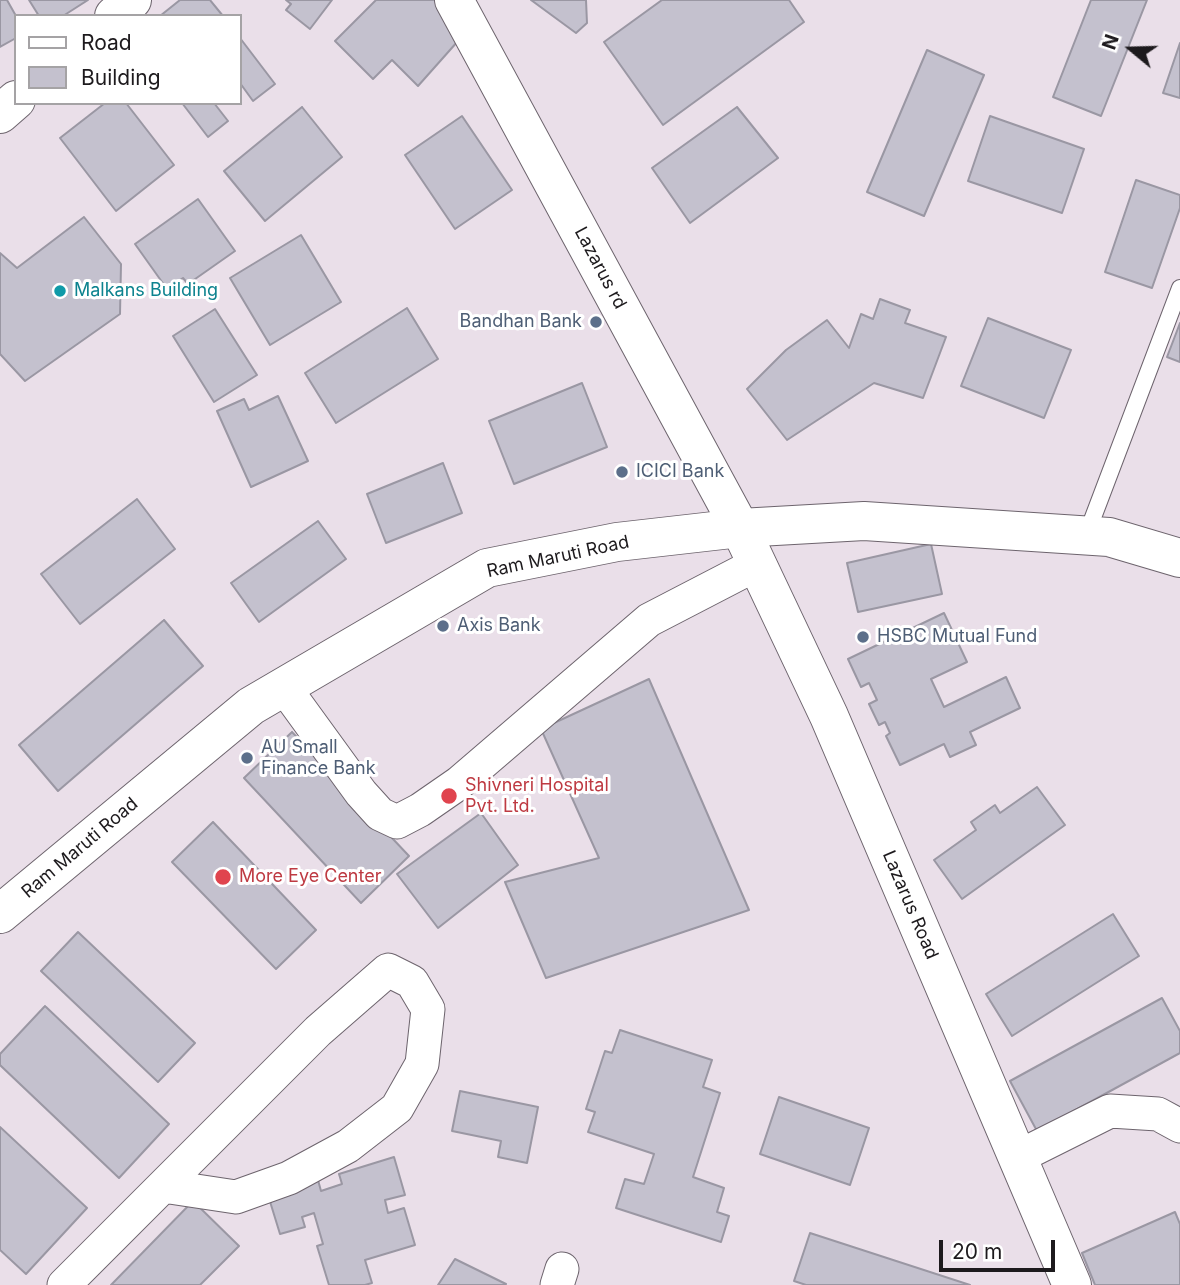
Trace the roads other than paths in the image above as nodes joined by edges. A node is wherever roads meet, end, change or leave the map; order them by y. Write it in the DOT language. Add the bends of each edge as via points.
graph roads {
  1 [pos="132,0"];
  2 [pos="460,3"];
  3 [pos="116,14"];
  4 [pos="14,102"];
  5 [pos="0,114"];
  6 [pos="1180,288"];
  7 [pos="740,528"];
  8 [pos="1086,536"];
  9 [pos="1180,558"];
  10 [pos="757,564"];
  11 [pos="285,687"];
  12 [pos="0,914"];
  13 [pos="1180,1126"];
  14 [pos="1018,1157"];
  15 [pos="163,1186"];
  16 [pos="64,1285"];
  17 [pos="1072,1285"];
  1 -- 3 [label="main road"];
  2 -- 7 [label="main road, Lazarus rd"];
  4 -- 5 [label="main road"];
  6 -- 8 [label="lane"];
  7 -- 8 [label="main road, Ram Maruti Road" via="864,521"];
  7 -- 10 [label="main road, Lazarus Road"];
  7 -- 11 [label="main road, Ram Maruti Road" via="617,542 487,568"];
  8 -- 9 [label="main road, Ram Maruti Road" via="1109,537"];
  10 -- 11 [label="street" via="649,620 459,783 397,822 380,814 361,793"];
  10 -- 14 [label="main road, Lazarus Road" via="829,716"];
  11 -- 12 [label="main road, Ram Maruti Road" via="251,706"];
  13 -- 14 [label="street" via="1158,1114 1110,1111"];
  14 -- 17 [label="main road, Lazarus Road"];
  15 -- 15 [label="street" via="318,1031 388,971 412,982 428,1009 422,1065 397,1108 348,1146 289,1178 236,1197"];
  15 -- 16 [label="street"];
}
